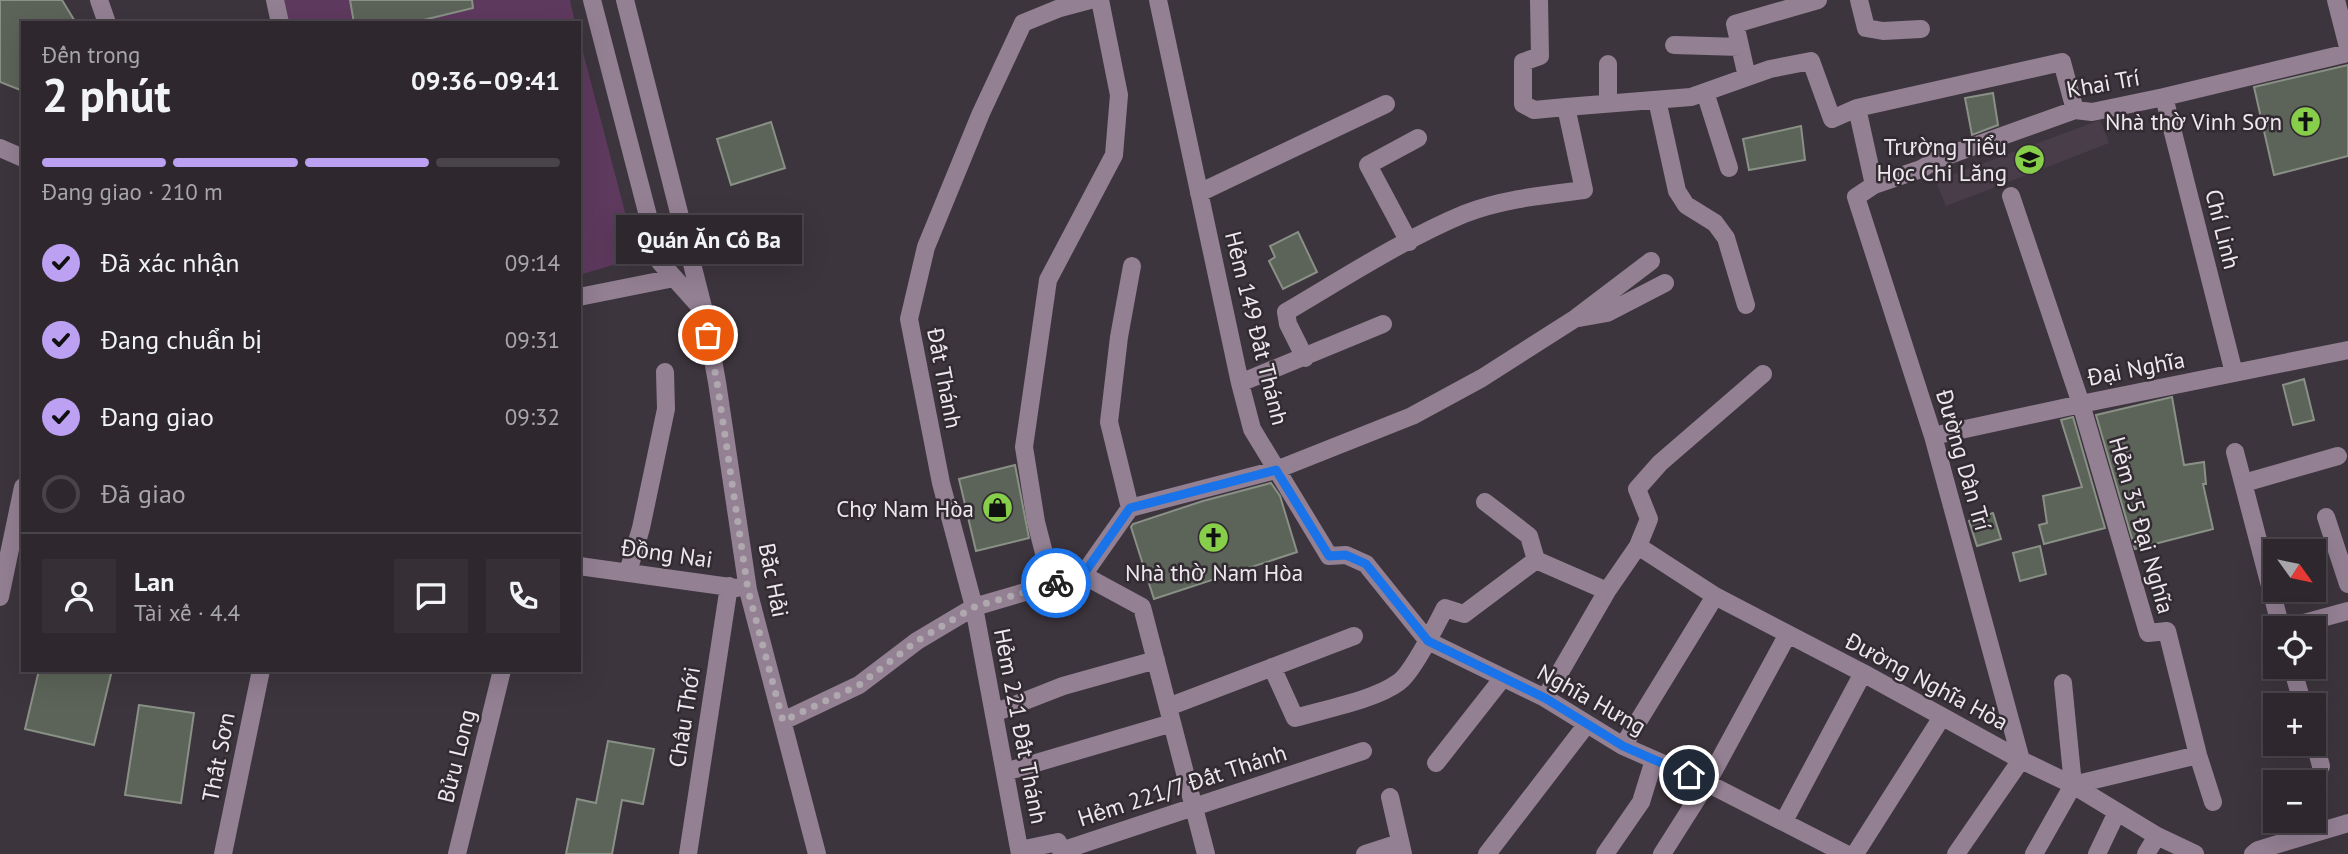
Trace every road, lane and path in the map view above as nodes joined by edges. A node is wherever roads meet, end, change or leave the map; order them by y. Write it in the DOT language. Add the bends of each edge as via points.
graph roads {
  1 [pos="99,0"];
  2 [pos="275,0"];
  3 [pos="592,0"];
  4 [pos="625,0"];
  5 [pos="1090,0"];
  6 [pos="1100,0"];
  7 [pos="1158,0"];
  8 [pos="1539,0"];
  9 [pos="1818,0"];
  10 [pos="1859,0"];
  11 [pos="2336,0"];
  12 [pos="106,21"];
  13 [pos="280,21"];
  14 [pos="1920,29"];
  15 [pos="1674,45"];
  16 [pos="1740,47"];
  17 [pos="2348,47"];
  18 [pos="2348,53"];
  19 [pos="1608,64"];
  20 [pos="1747,78"];
  21 [pos="1705,92"];
  22 [pos="2164,97"];
  23 [pos="1657,100"];
  24 [pos="1386,104"];
  25 [pos="1608,104"];
  26 [pos="1566,107"];
  27 [pos="1857,108"];
  28 [pos="2075,110"];
  29 [pos="1418,138"];
  30 [pos="0,148"];
  31 [pos="21,157"];
  32 [pos="1729,169"];
  33 [pos="1874,185"];
  34 [pos="1199,193"];
  35 [pos="2011,196"];
  36 [pos="1409,242"];
  37 [pos="1651,261"];
  38 [pos="1132,266"];
  39 [pos="674,278"];
  40 [pos="1665,283"];
  41 [pos="581,297"];
  42 [pos="1746,305"];
  43 [pos="704,311"];
  44 [pos="1576,318"];
  45 [pos="1383,324"];
  46 [pos="2348,350"];
  47 [pos="1305,358"];
  48 [pos="665,372"];
  49 [pos="2234,373"];
  50 [pos="1763,374"];
  51 [pos="1240,383"];
  52 [pos="2081,404"];
  53 [pos="1933,436"];
  54 [pos="2235,452"];
  55 [pos="2338,456"];
  56 [pos="1276,470"];
  57 [pos="2244,483"];
  58 [pos="21,492"];
  59 [pos="1485,502"];
  60 [pos="1130,508"];
  61 [pos="13,515"];
  62 [pos="2326,517"];
  63 [pos="1638,546"];
  64 [pos="1536,560"];
  65 [pos="581,566"];
  66 [pos="628,572"];
  67 [pos="1083,575"];
  68 [pos="1052,584"];
  69 [pos="2348,584"];
  70 [pos="729,586"];
  71 [pos="748,590"];
  72 [pos="1607,592"];
  73 [pos="1715,596"];
  74 [pos="0,597"];
  75 [pos="974,607"];
  76 [pos="2348,611"];
  77 [pos="2280,616"];
  78 [pos="2326,617"];
  79 [pos="1788,635"];
  80 [pos="1354,636"];
  81 [pos="1428,641"];
  82 [pos="1156,660"];
  83 [pos="1272,667"];
  84 [pos="261,672"];
  85 [pos="502,672"];
  86 [pos="1863,673"];
  87 [pos="1502,679"];
  88 [pos="2063,683"];
  89 [pos="1545,698"];
  90 [pos="994,713"];
  91 [pos="1170,715"];
  92 [pos="1942,717"];
  93 [pos="783,721"];
  94 [pos="1587,724"];
  95 [pos="1623,746"];
  96 [pos="1363,751"];
  97 [pos="2198,755"];
  98 [pos="2318,756"];
  99 [pos="1654,760"];
  100 [pos="2021,760"];
  101 [pos="1436,763"];
  102 [pos="2321,766"];
  103 [pos="1005,772"];
  104 [pos="1707,783"];
  105 [pos="2073,785"];
  106 [pos="1390,797"];
  107 [pos="2213,802"];
  108 [pos="1194,808"];
  109 [pos="2117,812"];
  110 [pos="1784,821"];
  111 [pos="2348,823"];
  112 [pos="2157,836"];
  113 [pos="1401,849"];
  114 [pos="1825,849"];
  115 [pos="1020,852"];
  116 [pos="223,854"];
  117 [pos="457,854"];
  118 [pos="688,854"];
  119 [pos="817,854"];
  120 [pos="1206,854"];
  121 [pos="1365,854"];
  122 [pos="1487,854"];
  123 [pos="1605,854"];
  124 [pos="1662,854"];
  125 [pos="1846,854"];
  126 [pos="1855,854"];
  127 [pos="1956,854"];
  128 [pos="2034,854"];
  129 [pos="2097,854"];
  130 [pos="2146,854"];
  131 [pos="2195,854"];
  132 [pos="2253,854"];
  1 -- 12 [label="street"];
  2 -- 13 [label="street"];
  3 -- 39 [label="street" via="660,262"];
  4 -- 43 [label="street, Bắc Hải"];
  5 -- 75 [label="street, Đất Thánh" via="1023,23 926,247 909,319 941,483"];
  6 -- 68 [label="street" via="1119,95 1114,155 1048,280 1024,447"];
  7 -- 34 [label="street, Hẻm 149 Đất Thánh"];
  8 -- 26 [label="street" via="1540,56 1523,62 1523,104 1534,110"];
  9 -- 16 [label="street" via="1735,24"];
  10 -- 14 [label="street" via="1866,28"];
  11 -- 17 [label="street"];
  15 -- 16 [label="street"];
  16 -- 20 [label="street"];
  18 -- 22 [label="street, Khai Trí"];
  19 -- 25 [label="street"];
  20 -- 21 [label="street"];
  20 -- 27 [label="street" via="1811,61 1832,119"];
  21 -- 23 [label="street"];
  21 -- 32 [label="street"];
  22 -- 28 [label="street, Khai Trí" via="2092,112"];
  22 -- 49 [label="street, Chí Linh"];
  23 -- 25 [label="street"];
  23 -- 42 [label="street" via="1677,191 1686,205 1715,223 1726,238"];
  24 -- 34 [label="street"];
  25 -- 26 [label="street"];
  26 -- 36 [label="street" via="1584,190 1527,197 1466,214"];
  27 -- 28 [label="street" via="2062,62"];
  27 -- 33 [label="street"];
  28 -- 33 [label="street, Khai Trí"];
  29 -- 36 [label="street" via="1368,165"];
  30 -- 31 [label="street"];
  33 -- 53 [label="street, Đường Dân Trí" via="1856,197"];
  34 -- 51 [label="street, Hẻm 149 Đất Thánh"];
  35 -- 52 [label="street, Hẻm 35 Đại Nghĩa"];
  36 -- 47 [label="street" via="1286,312"];
  37 -- 44 [label="street"];
  38 -- 60 [label="street" via="1109,422"];
  39 -- 41 [label="street"];
  39 -- 43 [label="street"];
  40 -- 44 [label="street" via="1607,313"];
  43 -- 71 [label="street, Bắc Hải"];
  44 -- 56 [label="street" via="1412,416"];
  45 -- 47 [label="street"];
  46 -- 49 [label="street, Đại Nghĩa"];
  47 -- 51 [label="street"];
  48 -- 66 [label="street" via="666,409"];
  49 -- 52 [label="street, Đại Nghĩa"];
  50 -- 63 [label="street" via="1660,463 1637,489 1649,519"];
  51 -- 56 [label="street, Hẻm 149 Đất Thánh" via="1252,429"];
  52 -- 53 [label="street, Đại Nghĩa"];
  52 -- 97 [label="street, Hẻm 35 Đại Nghĩa" via="2148,633 2167,631"];
  53 -- 100 [label="street, Đường Dân Trí"];
  54 -- 57 [label="street"];
  55 -- 57 [label="street"];
  56 -- 60 [label="street"];
  56 -- 81 [label="street, Hẻm 149 Đất Thánh" via="1329,556 1346,555 1366,564"];
  57 -- 77 [label="street"];
  58 -- 61 [label="street"];
  59 -- 64 [label="street" via="1529,536"];
  60 -- 67 [label="street"];
  61 -- 74 [label="street"];
  62 -- 69 [label="street"];
  63 -- 72 [label="street"];
  63 -- 73 [label="street, Đường Nghĩa Hòa"];
  64 -- 72 [label="street"];
  64 -- 81 [label="street" via="1464,614 1445,608"];
  65 -- 66 [label="street, Đồng Nai"];
  66 -- 70 [label="street, Đồng Nai"];
  67 -- 68 [label="street"];
  67 -- 82 [label="street" via="1142,607"];
  68 -- 75 [label="street"];
  70 -- 71 [label="street, Đồng Nai"];
  70 -- 118 [label="street, Châu Thới"];
  71 -- 93 [label="street, Bắc Hải"];
  72 -- 89 [label="street"];
  73 -- 79 [label="street, Đường Nghĩa Hòa"];
  73 -- 95 [label="street"];
  75 -- 90 [label="street, Hẻm 221 Đất Thánh"];
  75 -- 93 [label="street" via="917,641 859,685"];
  76 -- 78 [label="street"];
  79 -- 86 [label="street, Đường Nghĩa Hòa"];
  79 -- 104 [label="street"];
  80 -- 83 [label="street"];
  81 -- 83 [label="street" via="1401,682 1295,718"];
  81 -- 87 [label="street, Nghĩa Hưng"];
  82 -- 90 [label="street" via="1063,686"];
  82 -- 91 [label="street"];
  83 -- 91 [label="street"];
  84 -- 116 [label="street, Thất Sơn"];
  85 -- 117 [label="street, Bửu Long"];
  86 -- 92 [label="street, Đường Nghĩa Hòa"];
  86 -- 110 [label="street"];
  87 -- 89 [label="street, Nghĩa Hưng"];
  87 -- 101 [label="street"];
  88 -- 105 [label="street"];
  89 -- 94 [label="street, Nghĩa Hưng"];
  90 -- 103 [label="street, Hẻm 221 Đất Thánh"];
  91 -- 103 [label="street"];
  91 -- 108 [label="street"];
  92 -- 100 [label="street, Đường Nghĩa Hòa"];
  92 -- 126 [label="street"];
  93 -- 119 [label="street, Bắc Hải"];
  94 -- 95 [label="street, Nghĩa Hưng"];
  94 -- 122 [label="street"];
  95 -- 99 [label="street, Nghĩa Hưng"];
  96 -- 108 [label="street, Hẻm 221/7 Đất Thánh"];
  97 -- 105 [label="street"];
  97 -- 107 [label="street, Hẻm 35 Đại Nghĩa"];
  98 -- 102 [label="street"];
  99 -- 104 [label="street, Nghĩa Hưng"];
  99 -- 123 [label="street" via="1641,802"];
  100 -- 105 [label="street, Đường Nghĩa Hòa"];
  100 -- 127 [label="street"];
  103 -- 115 [label="street, Hẻm 221 Đất Thánh"];
  104 -- 110 [label="street, Nghĩa Hưng"];
  104 -- 124 [label="street"];
  105 -- 109 [label="street, Đường Nghĩa Hòa"];
  105 -- 128 [label="street"];
  106 -- 113 [label="street"];
  108 -- 115 [label="street, Hẻm 221/7 Đất Thánh" via="1060,851 1058,842"];
  108 -- 120 [label="street"];
  109 -- 112 [label="street, Đường Nghĩa Hòa"];
  109 -- 129 [label="street"];
  110 -- 114 [label="street, Nghĩa Hưng"];
  111 -- 132 [label="street"];
  112 -- 130 [label="street"];
  112 -- 131 [label="street, Đường Nghĩa Hòa"];
  113 -- 121 [label="street"];
  114 -- 125 [label="street, Nghĩa Hưng"];
}
